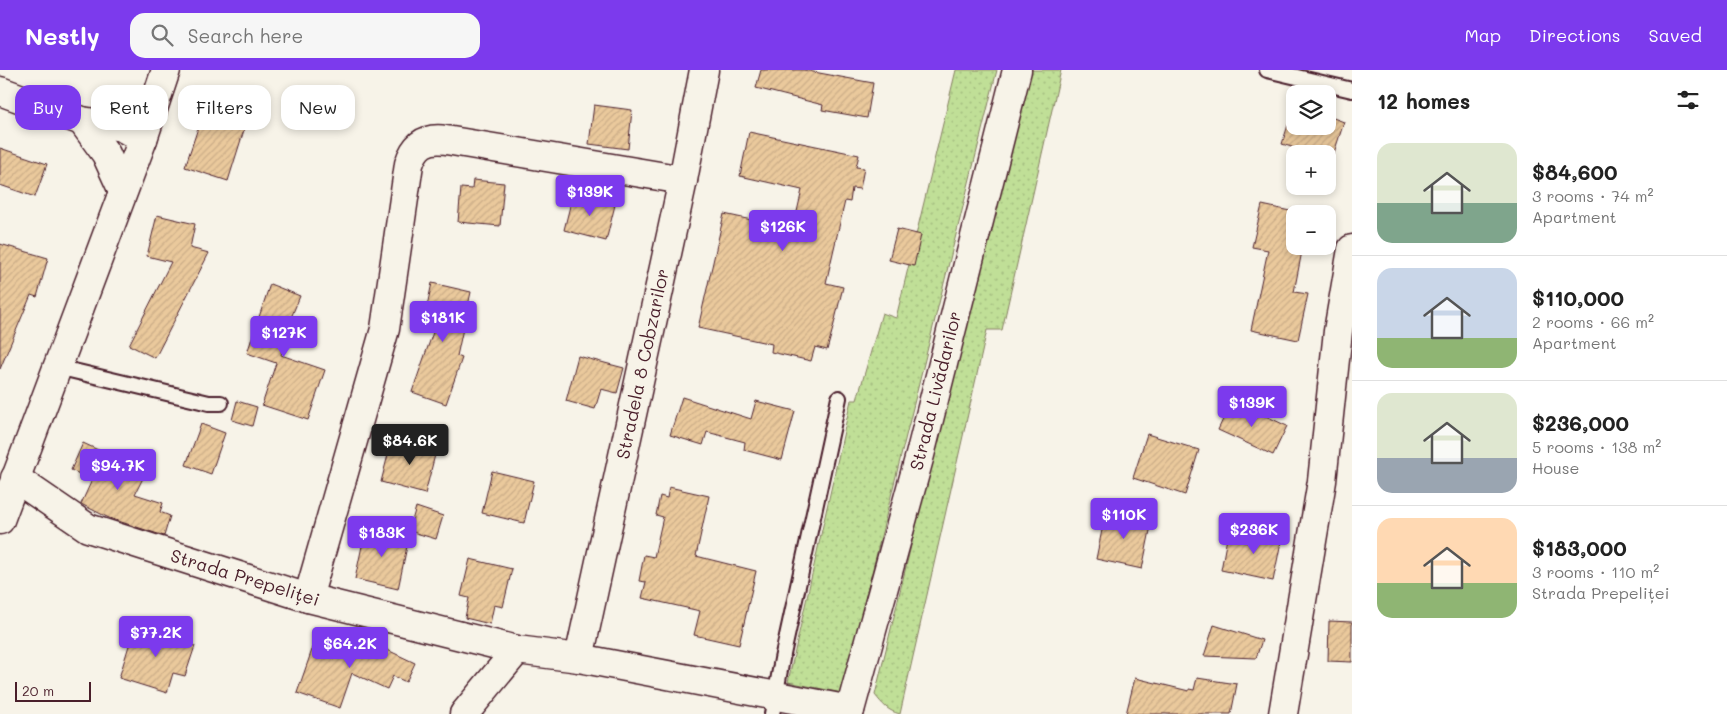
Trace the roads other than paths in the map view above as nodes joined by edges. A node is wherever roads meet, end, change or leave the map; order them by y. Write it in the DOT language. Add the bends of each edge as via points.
graph roads {
  1 [pos="166,70"];
  2 [pos="704,70"];
  3 [pos="1016,70"];
  4 [pos="1266,70"];
  5 [pos="1352,90"];
  6 [pos="0,91"];
  7 [pos="82,121"];
  8 [pos="143,139"];
  9 [pos="683,180"];
  10 [pos="122,189"];
  11 [pos="1352,249"];
  12 [pos="57,367"];
  13 [pos="839,398"];
  14 [pos="221,403"];
  15 [pos="15,478"];
  16 [pos="0,520"];
  17 [pos="308,598"];
  18 [pos="517,650"];
  19 [pos="578,658"];
  20 [pos="774,705"];
  21 [pos="854,713"];
  22 [pos="464,714"];
  23 [pos="1282,714"];
  1 -- 8 [label="street"];
  2 -- 9 [label="street, Stradela 8 Cobzarilor"];
  3 -- 21 [label="street, Strada Livădarilor"];
  4 -- 5 [label="lane"];
  6 -- 7 [label="street"];
  7 -- 8 [label="street" via="122,127"];
  7 -- 10 [label="street" via="106,154"];
  8 -- 10 [label="street"];
  9 -- 17 [label="street" via="436,138 420,144 409,164 385,329"];
  9 -- 19 [label="street, Stradela 8 Cobzarilor"];
  10 -- 12 [label="street"];
  11 -- 23 [label="street" via="1338,331 1322,481"];
  12 -- 14 [label="lane" via="209,403"];
  12 -- 15 [label="street"];
  13 -- 20 [label="lane"];
  15 -- 16 [label="street"];
  15 -- 17 [label="street, Strada Prepeliței" via="88,528"];
  17 -- 18 [label="street, Strada Prepeliței"];
  18 -- 19 [label="street, Strada Prepeliței"];
  18 -- 22 [label="street"];
  19 -- 20 [label="street, Strada Livădarilor"];
  20 -- 21 [label="street, Strada Livădarilor"];
}
